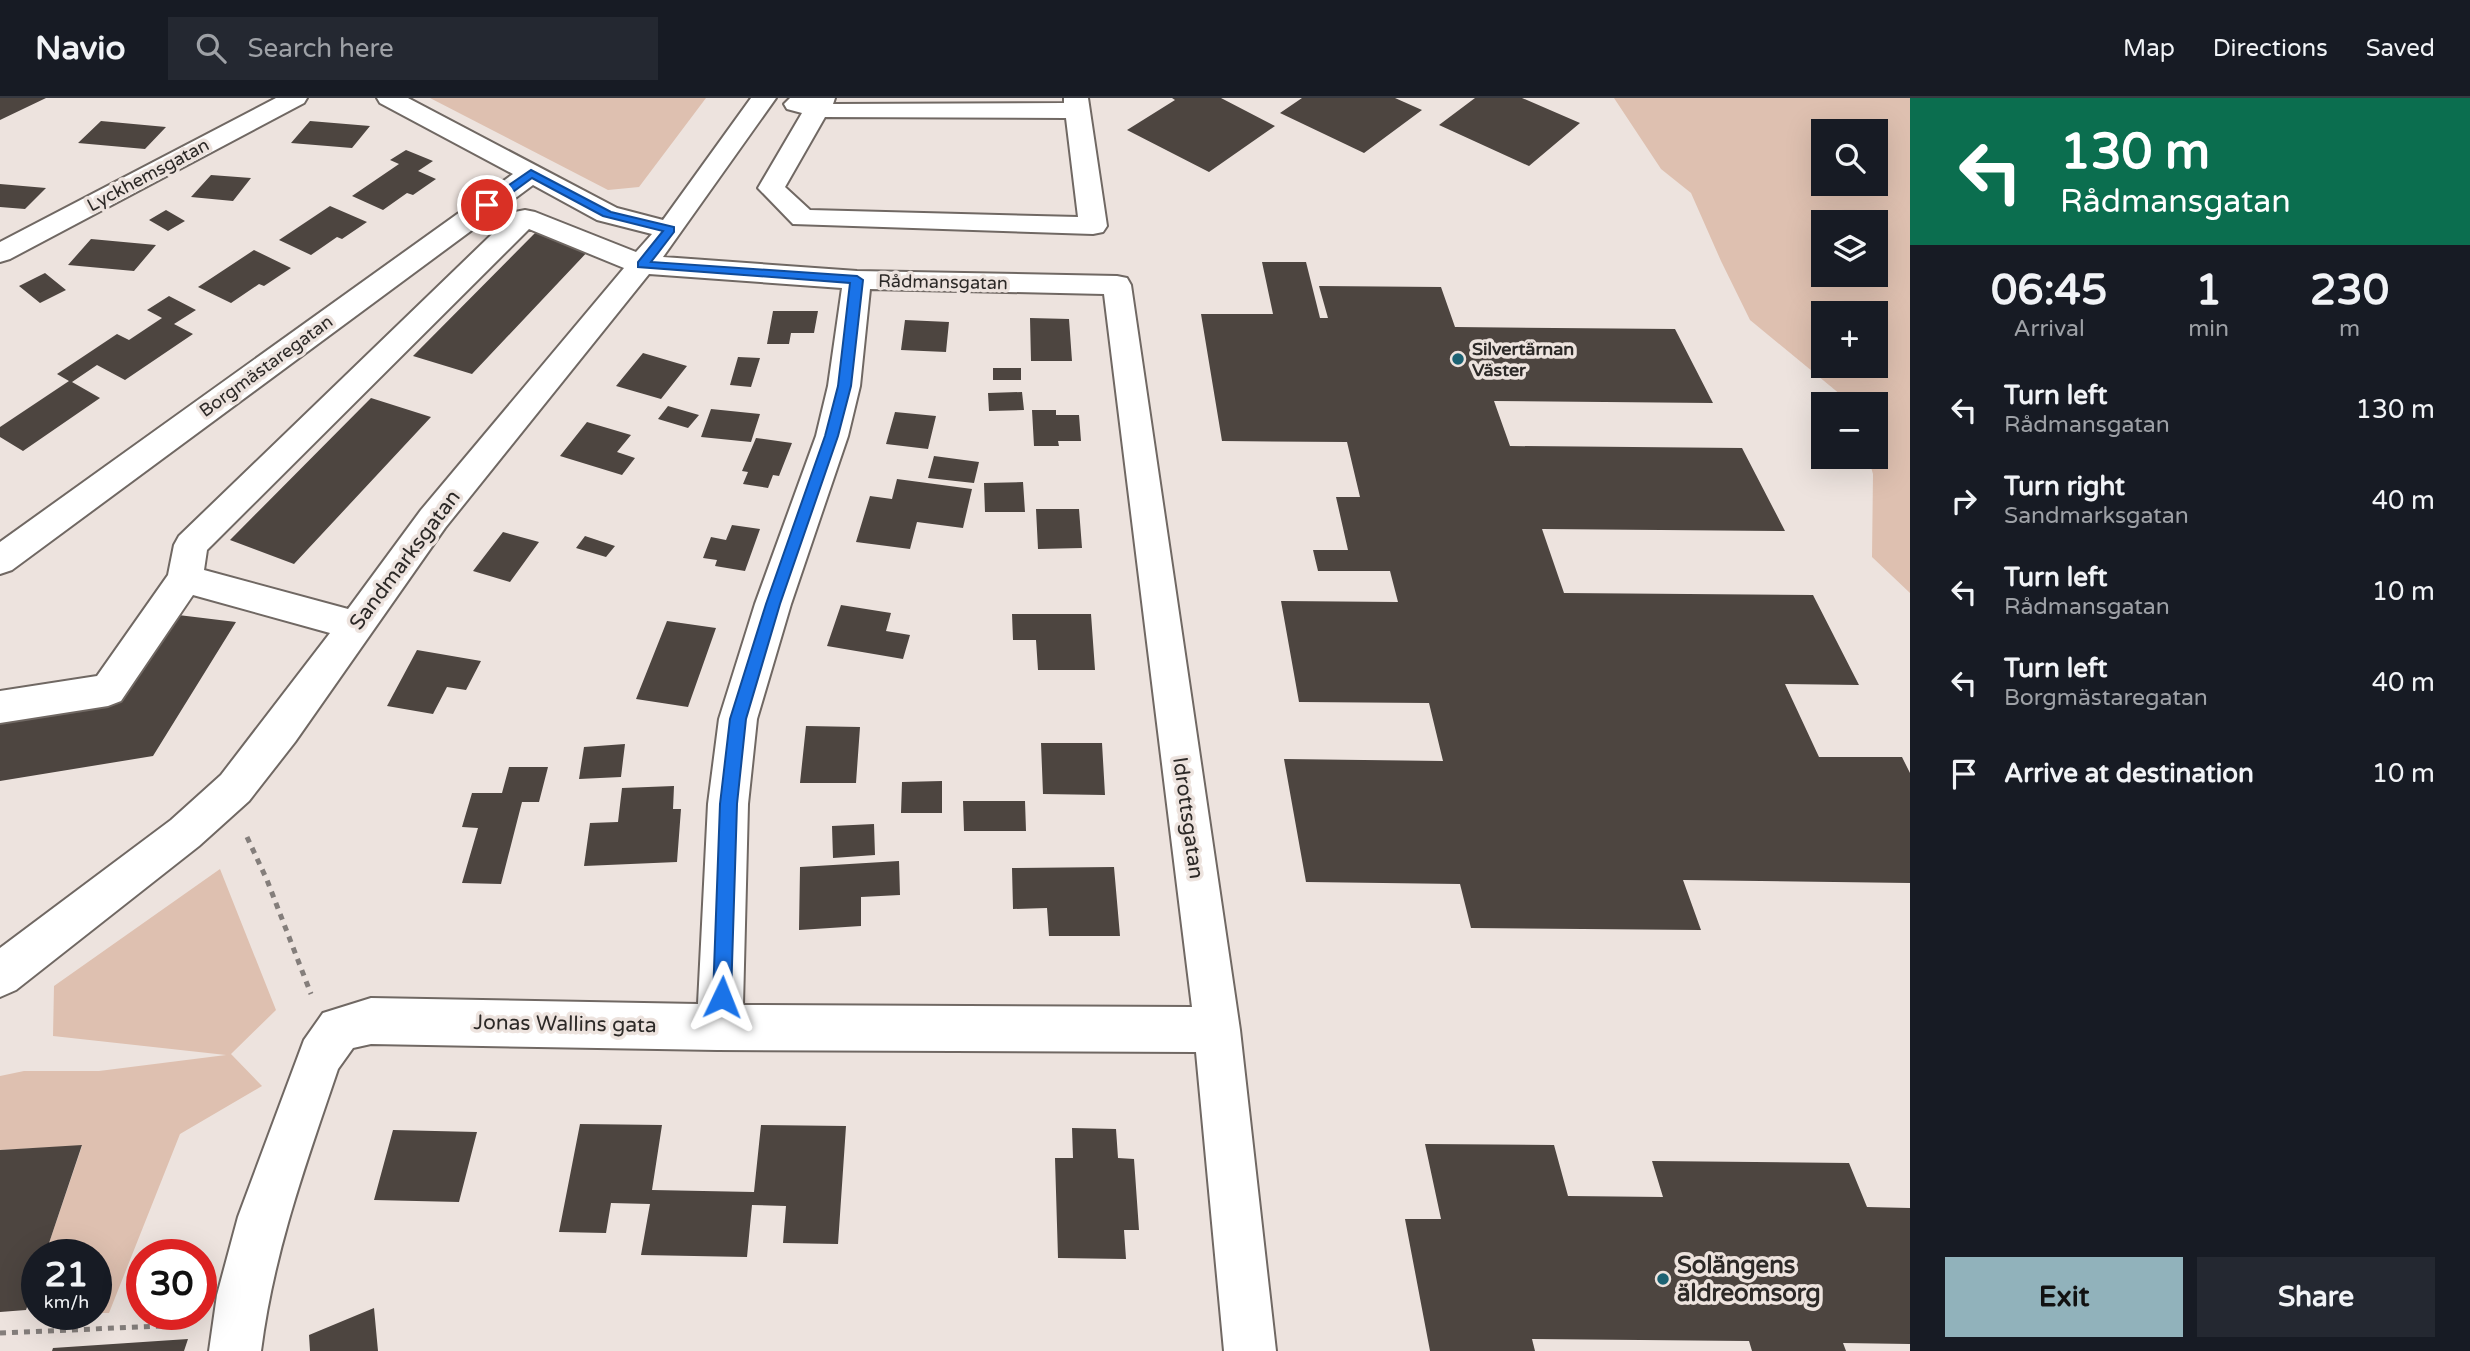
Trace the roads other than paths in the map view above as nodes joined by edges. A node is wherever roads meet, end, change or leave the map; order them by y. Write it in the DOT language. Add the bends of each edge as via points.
graph roads {
  1 [pos="295,98"];
  2 [pos="389,98"];
  3 [pos="765,98"];
  4 [pos="819,103"];
  5 [pos="1077,104"];
  6 [pos="531,173"];
  7 [pos="670,230"];
  8 [pos="0,253"];
  9 [pos="642,265"];
  10 [pos="857,280"];
  11 [pos="1117,285"];
  12 [pos="0,560"];
  13 [pos="186,579"];
  14 [pos="357,626"];
  15 [pos="0,707"];
  16 [pos="0,975"];
  17 [pos="717,1027"];
  18 [pos="1217,1030"];
  19 [pos="237,1337"];
  20 [pos="1250,1351"];
  1 -- 8 [label="street, Lyckhemsgatan"];
  2 -- 6 [label="street"];
  3 -- 4 [label="street"];
  3 -- 7 [label="street, Sandmarksgatan"];
  4 -- 5 [label="street" via="833,111"];
  4 -- 5 [label="street" via="771,188 803,218 1093,226"];
  6 -- 7 [label="street" via="607,214"];
  6 -- 12 [label="street, Borgmästaregatan"];
  7 -- 9 [label="street, Sandmarksgatan"];
  9 -- 10 [label="street, Rådmansgatan"];
  9 -- 13 [label="street, Rådmansgatan" via="525,218 191,545"];
  9 -- 14 [label="street, Sandmarksgatan" via="433,519"];
  10 -- 11 [label="street, Rådmansgatan"];
  10 -- 17 [label="street" via="844,386 832,436 738,719 728,804 722,997"];
  11 -- 18 [label="street, Idrottsgatan"];
  13 -- 14 [label="street"];
  13 -- 15 [label="street" via="108,690"];
  14 -- 16 [label="street, Sandmarksgatan" via="235,788"];
  17 -- 18 [label="street, Jonas Wallins gata"];
  17 -- 19 [label="street, Jonas Wallins gata" via="371,1021 339,1029 320,1056 263,1217"];
  18 -- 20 [label="street, Idrottsgatan"];
}
